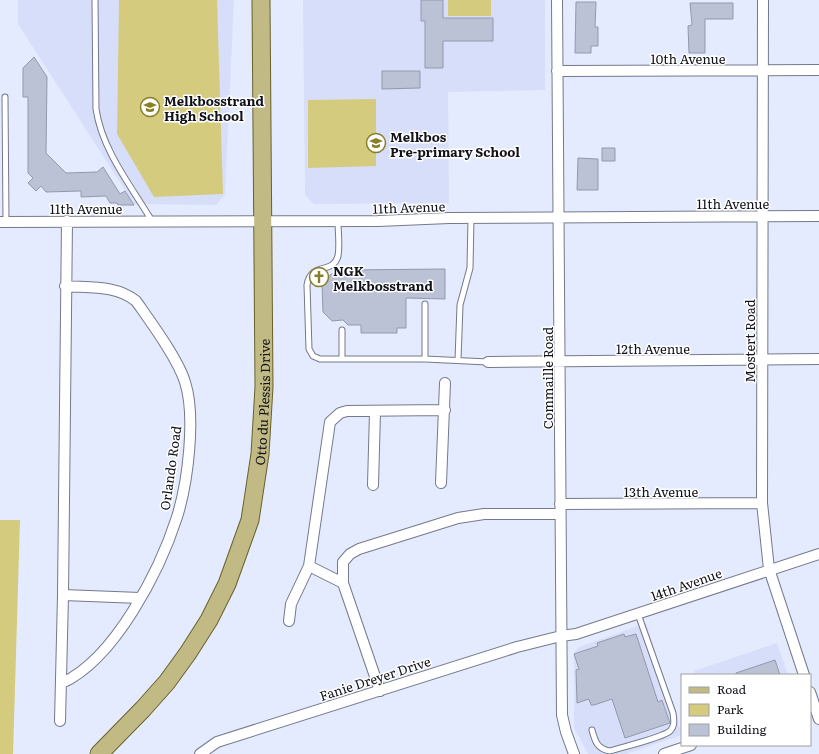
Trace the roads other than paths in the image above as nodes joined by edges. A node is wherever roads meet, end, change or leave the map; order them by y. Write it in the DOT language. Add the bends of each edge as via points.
graph roads {
  1 [pos="95,0"];
  2 [pos="261,0"];
  3 [pos="557,0"];
  4 [pos="763,0"];
  5 [pos="819,70"];
  6 [pos="557,71"];
  7 [pos="763,71"];
  8 [pos="4,97"];
  9 [pos="762,216"];
  10 [pos="819,216"];
  11 [pos="471,218"];
  12 [pos="559,218"];
  13 [pos="67,221"];
  14 [pos="152,221"];
  15 [pos="338,221"];
  16 [pos="3,222"];
  17 [pos="262,222"];
  18 [pos="66,286"];
  19 [pos="425,304"];
  20 [pos="342,330"];
  21 [pos="342,358"];
  22 [pos="425,359"];
  23 [pos="819,359"];
  24 [pos="458,360"];
  25 [pos="560,361"];
  26 [pos="763,361"];
  27 [pos="488,362"];
  28 [pos="446,383"];
  29 [pos="445,410"];
  30 [pos="375,412"];
  31 [pos="441,483"];
  32 [pos="373,485"];
  33 [pos="762,503"];
  34 [pos="560,509"];
  35 [pos="819,554"];
  36 [pos="308,566"];
  37 [pos="769,569"];
  38 [pos="344,583"];
  39 [pos="63,595"];
  40 [pos="140,598"];
  41 [pos="638,614"];
  42 [pos="289,621"];
  43 [pos="561,636"];
  44 [pos="804,674"];
  45 [pos="62,682"];
  46 [pos="380,691"];
  47 [pos="812,705"];
  48 [pos="819,719"];
  49 [pos="60,721"];
  50 [pos="592,730"];
  51 [pos="688,746"];
  52 [pos="99,754"];
  53 [pos="200,754"];
  54 [pos="574,754"];
  55 [pos="664,754"];
  1 -- 14 [label="lane" via="98,125 104,141"];
  2 -- 17 [label="main road, Otto du Plessis Drive"];
  3 -- 6 [label="street, Commaille Road"];
  4 -- 7 [label="street, Mostert Road"];
  5 -- 7 [label="street, 10th Avenue"];
  6 -- 7 [label="street, 10th Avenue"];
  6 -- 12 [label="street, Commaille Road"];
  7 -- 9 [label="street, Mostert Road"];
  8 -- 16 [label="lane"];
  9 -- 10 [label="street, 11th Avenue"];
  9 -- 12 [label="street, 11th Avenue"];
  9 -- 26 [label="street, Mostert Road"];
  11 -- 12 [label="street, 11th Avenue"];
  11 -- 15 [label="street, 11th Avenue"];
  11 -- 24 [label="lane" via="470,268 460,305"];
  12 -- 25 [label="street, Commaille Road"];
  13 -- 14 [label="street, 11th Avenue"];
  13 -- 16 [label="street, 11th Avenue"];
  13 -- 18 [label="street"];
  14 -- 17 [label="street, 11th Avenue"];
  15 -- 17 [label="street, 11th Avenue"];
  15 -- 21 [label="lane" via="338,256 330,267 311,273 307,285 310,353 320,359"];
  17 -- 52 [label="main road, Otto du Plessis Drive" via="264,387 260,454 250,520 227,584 209,620 188,653 148,704"];
  18 -- 39 [label="street"];
  18 -- 40 [label="street, Orlando Road" via="114,289 126,293 136,301 185,382 190,425 181,501 168,539"];
  19 -- 22 [label="lane"];
  20 -- 21 [label="lane"];
  21 -- 22 [label="lane"];
  22 -- 24 [label="lane"];
  23 -- 26 [label="street, 12th Avenue"];
  24 -- 27 [label="lane"];
  25 -- 26 [label="street, 12th Avenue"];
  25 -- 27 [label="street, 12th Avenue"];
  25 -- 34 [label="street, Commaille Road"];
  26 -- 33 [label="street, Mostert Road"];
  28 -- 29 [label="street"];
  29 -- 30 [label="street"];
  29 -- 31 [label="street"];
  30 -- 32 [label="street"];
  30 -- 36 [label="street" via="348,411 340,413 330,422"];
  33 -- 34 [label="street, 13th Avenue"];
  33 -- 37 [label="street, Mostert Road"];
  34 -- 38 [label="street, 13th Avenue" via="458,518 359,549 343,562"];
  34 -- 43 [label="street, Commaille Road"];
  35 -- 37 [label="street, 14th Avenue"];
  36 -- 38 [label="street"];
  36 -- 42 [label="street" via="291,604"];
  37 -- 41 [label="street, 14th Avenue"];
  37 -- 44 [label="street, Mostert Road"];
  38 -- 46 [label="street"];
  39 -- 40 [label="street"];
  39 -- 45 [label="street"];
  40 -- 45 [label="street, Orlando Road" via="116,636 81,671"];
  41 -- 43 [label="street, 14th Avenue" via="576,634"];
  41 -- 50 [label="lane" via="673,714 673,727 665,734 610,751 598,745"];
  43 -- 46 [label="street, Fanie Dreyer Drive" via="517,646"];
  43 -- 54 [label="street, Commaille Road" via="562,715"];
  45 -- 49 [label="street"];
  46 -- 53 [label="street, Fanie Dreyer Drive" via="217,742"];
  47 -- 48 [label="street"];
  51 -- 55 [label="street"];
}
